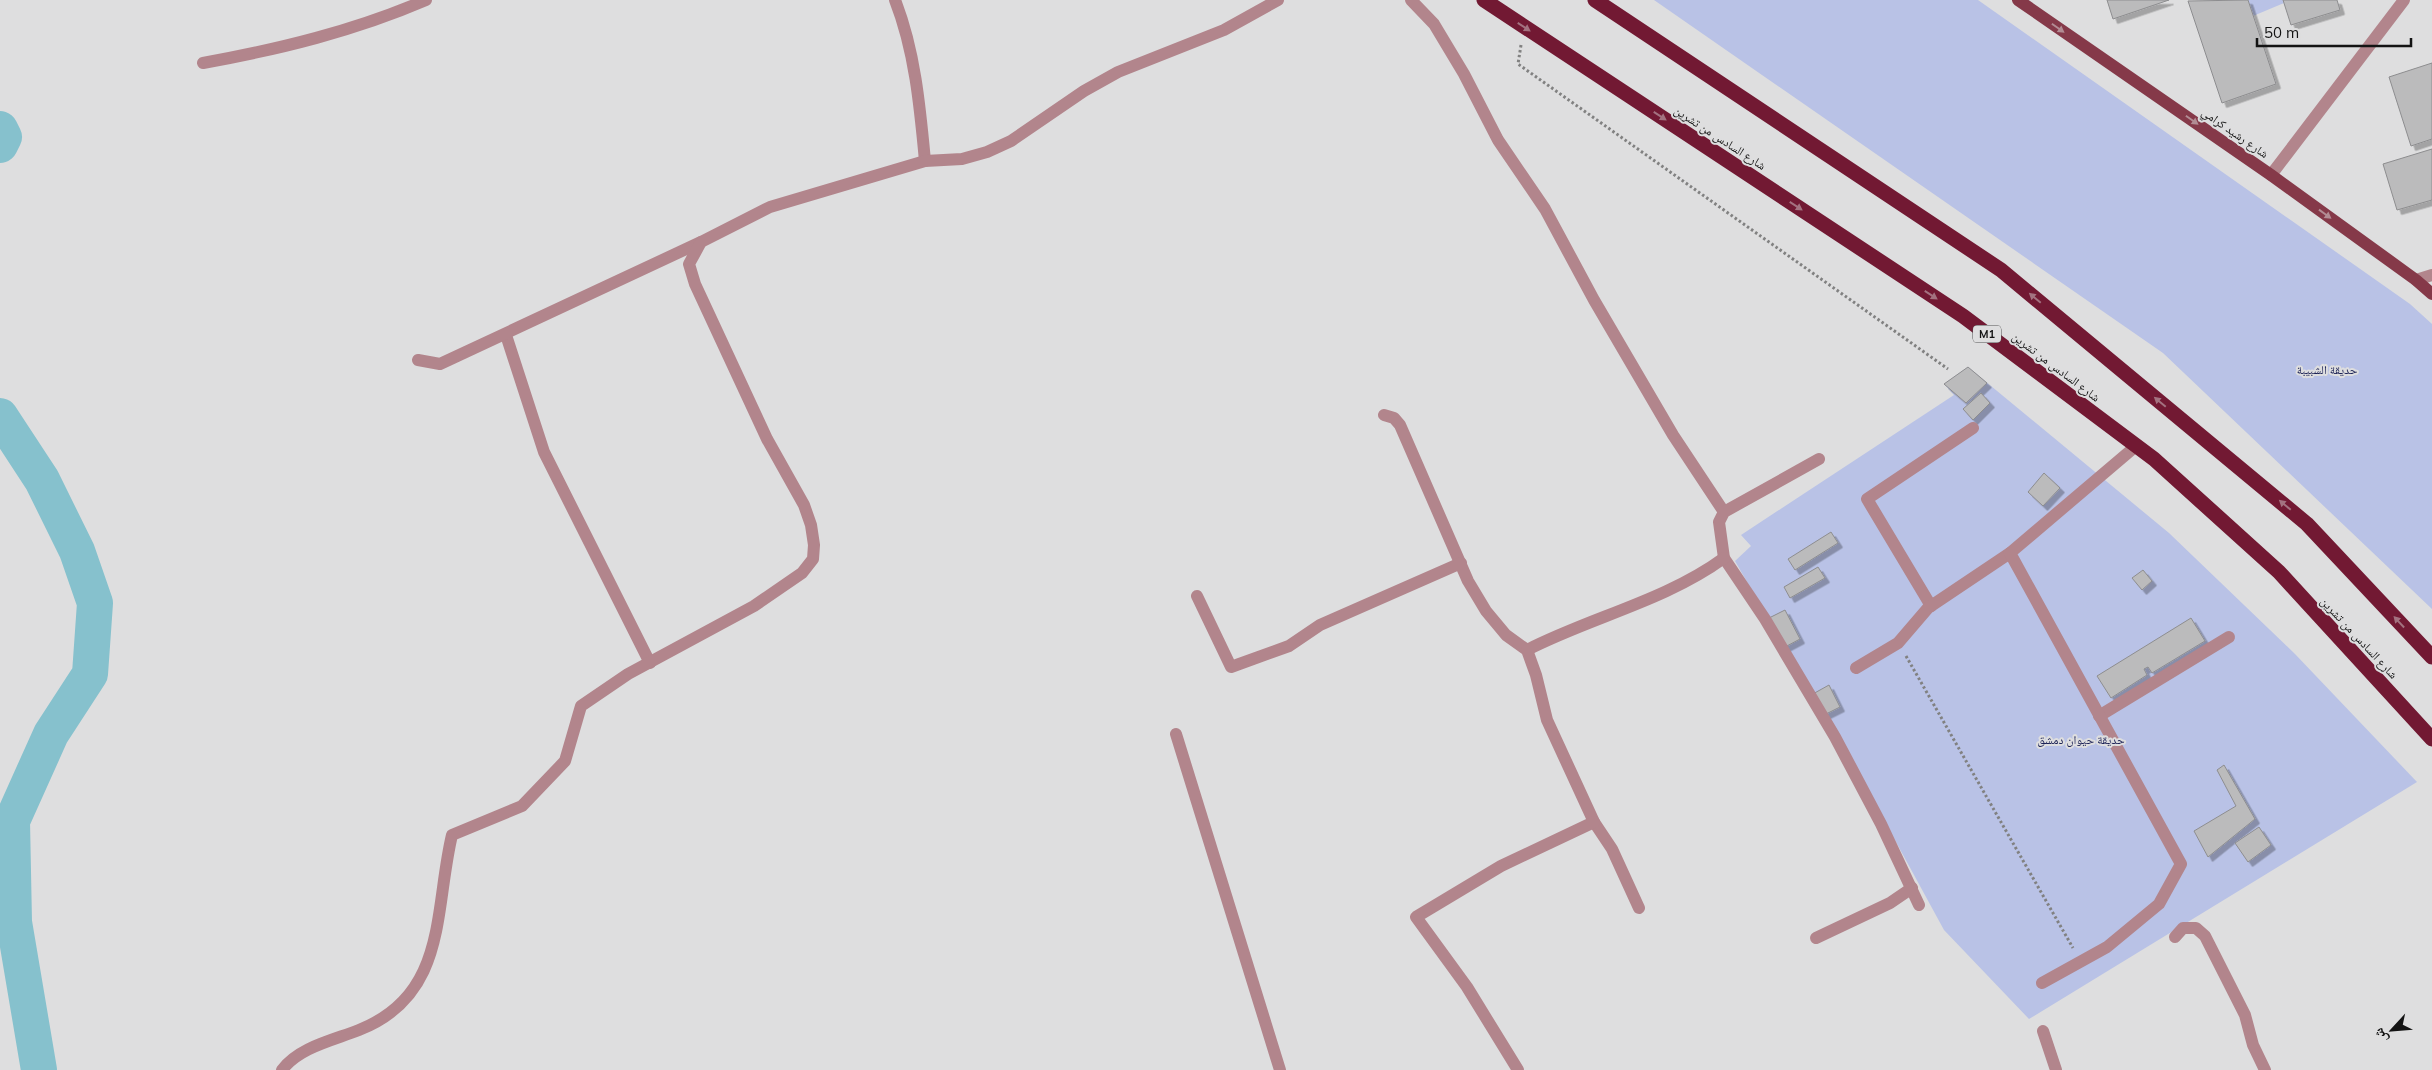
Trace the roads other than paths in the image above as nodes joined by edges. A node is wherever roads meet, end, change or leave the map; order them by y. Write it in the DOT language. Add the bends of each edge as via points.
graph roads {
  1 [pos="426,0"];
  2 [pos="896,0"];
  3 [pos="1278,0"];
  4 [pos="1411,0"];
  5 [pos="1484,0"];
  6 [pos="1595,0"];
  7 [pos="2018,0"];
  8 [pos="2404,0"];
  9 [pos="203,63"];
  10 [pos="925,161"];
  11 [pos="2271,175"];
  12 [pos="701,242"];
  13 [pos="2432,275"];
  14 [pos="2416,280"];
  15 [pos="2432,294"];
  16 [pos="506,334"];
  17 [pos="418,360"];
  18 [pos="1384,415"];
  19 [pos="1973,428"];
  20 [pos="2136,446"];
  21 [pos="1819,459"];
  22 [pos="1724,512"];
  23 [pos="2010,553"];
  24 [pos="1724,558"];
  25 [pos="1461,563"];
  26 [pos="1197,596"];
  27 [pos="1931,606"];
  28 [pos="2229,637"];
  29 [pos="1527,650"];
  30 [pos="2432,657"];
  31 [pos="650,663"];
  32 [pos="1856,668"];
  33 [pos="2100,716"];
  34 [pos="1176,734"];
  35 [pos="2432,739"];
  36 [pos="1594,822"];
  37 [pos="1912,888"];
  38 [pos="1919,906"];
  39 [pos="1638,908"];
  40 [pos="2176,937"];
  41 [pos="1816,938"];
  42 [pos="2042,983"];
  43 [pos="2043,1031"];
  44 [pos="282,1070"];
  45 [pos="1280,1070"];
  46 [pos="1518,1070"];
  47 [pos="2056,1070"];
  48 [pos="2265,1070"];
  1 -- 9 [label="street" via="322,36"];
  2 -- 10 [label="street" via="904,22 913,69"];
  3 -- 10 [label="street" via="1224,30 1118,72 1011,141 962,159"];
  4 -- 22 [label="street" via="1434,24 1498,140 1545,208 1594,300"];
  5 -- 20 [label="highway, شارع السادس من تشرين / M1, one-way" via="1963,316"];
  30 -- 6 [label="highway, one-way" via="2308,524 2001,270"];
  7 -- 11 [label="main road, شارع رشيد كرامي, one-way"];
  8 -- 11 [label="street"];
  10 -- 12 [label="street" via="770,207"];
  11 -- 14 [label="main road, شارع رشيد كرامي, one-way"];
  12 -- 16 [label="street"];
  12 -- 31 [label="street" via="689,264 695,284 767,439 804,505 812,525 813,558 802,573 754,606"];
  13 -- 14 [label="street"];
  14 -- 15 [label="main road, شارع رشيد كرامي"];
  16 -- 17 [label="street" via="440,364"];
  16 -- 31 [label="street" via="544,452"];
  18 -- 25 [label="street" via="1400,424"];
  19 -- 27 [label="street" via="1867,499"];
  20 -- 23 [label="street"];
  20 -- 35 [label="highway, شارع السادس من تشرين / M1" via="2279,572"];
  21 -- 22 [label="street"];
  22 -- 24 [label="street" via="1719,522"];
  23 -- 27 [label="street"];
  23 -- 33 [label="street"];
  24 -- 29 [label="street" via="1706,572 1663,593 1560,633"];
  24 -- 37 [label="street" via="1835,737"];
  25 -- 26 [label="street" via="1320,624 1289,646 1231,666"];
  25 -- 29 [label="street" via="1486,611 1506,635"];
  27 -- 32 [label="street" via="1898,643"];
  28 -- 33 [label="street"];
  29 -- 36 [label="street" via="1546,720"];
  31 -- 44 [label="street" via="581,706 565,761 522,806 452,835 437,936 416,985 403,1000 376,1024 296,1056"];
  33 -- 42 [label="street" via="2181,864 2159,904 2107,946"];
  34 -- 45 [label="street"];
  36 -- 39 [label="street" via="1612,849"];
  36 -- 46 [label="street" via="1501,866 1416,917 1466,987"];
  37 -- 38 [label="street"];
  37 -- 41 [label="street" via="1890,903"];
  40 -- 48 [label="street" via="2183,928 2196,928 2205,936 2245,1015 2253,1045"];
  43 -- 47 [label="street"];
}
